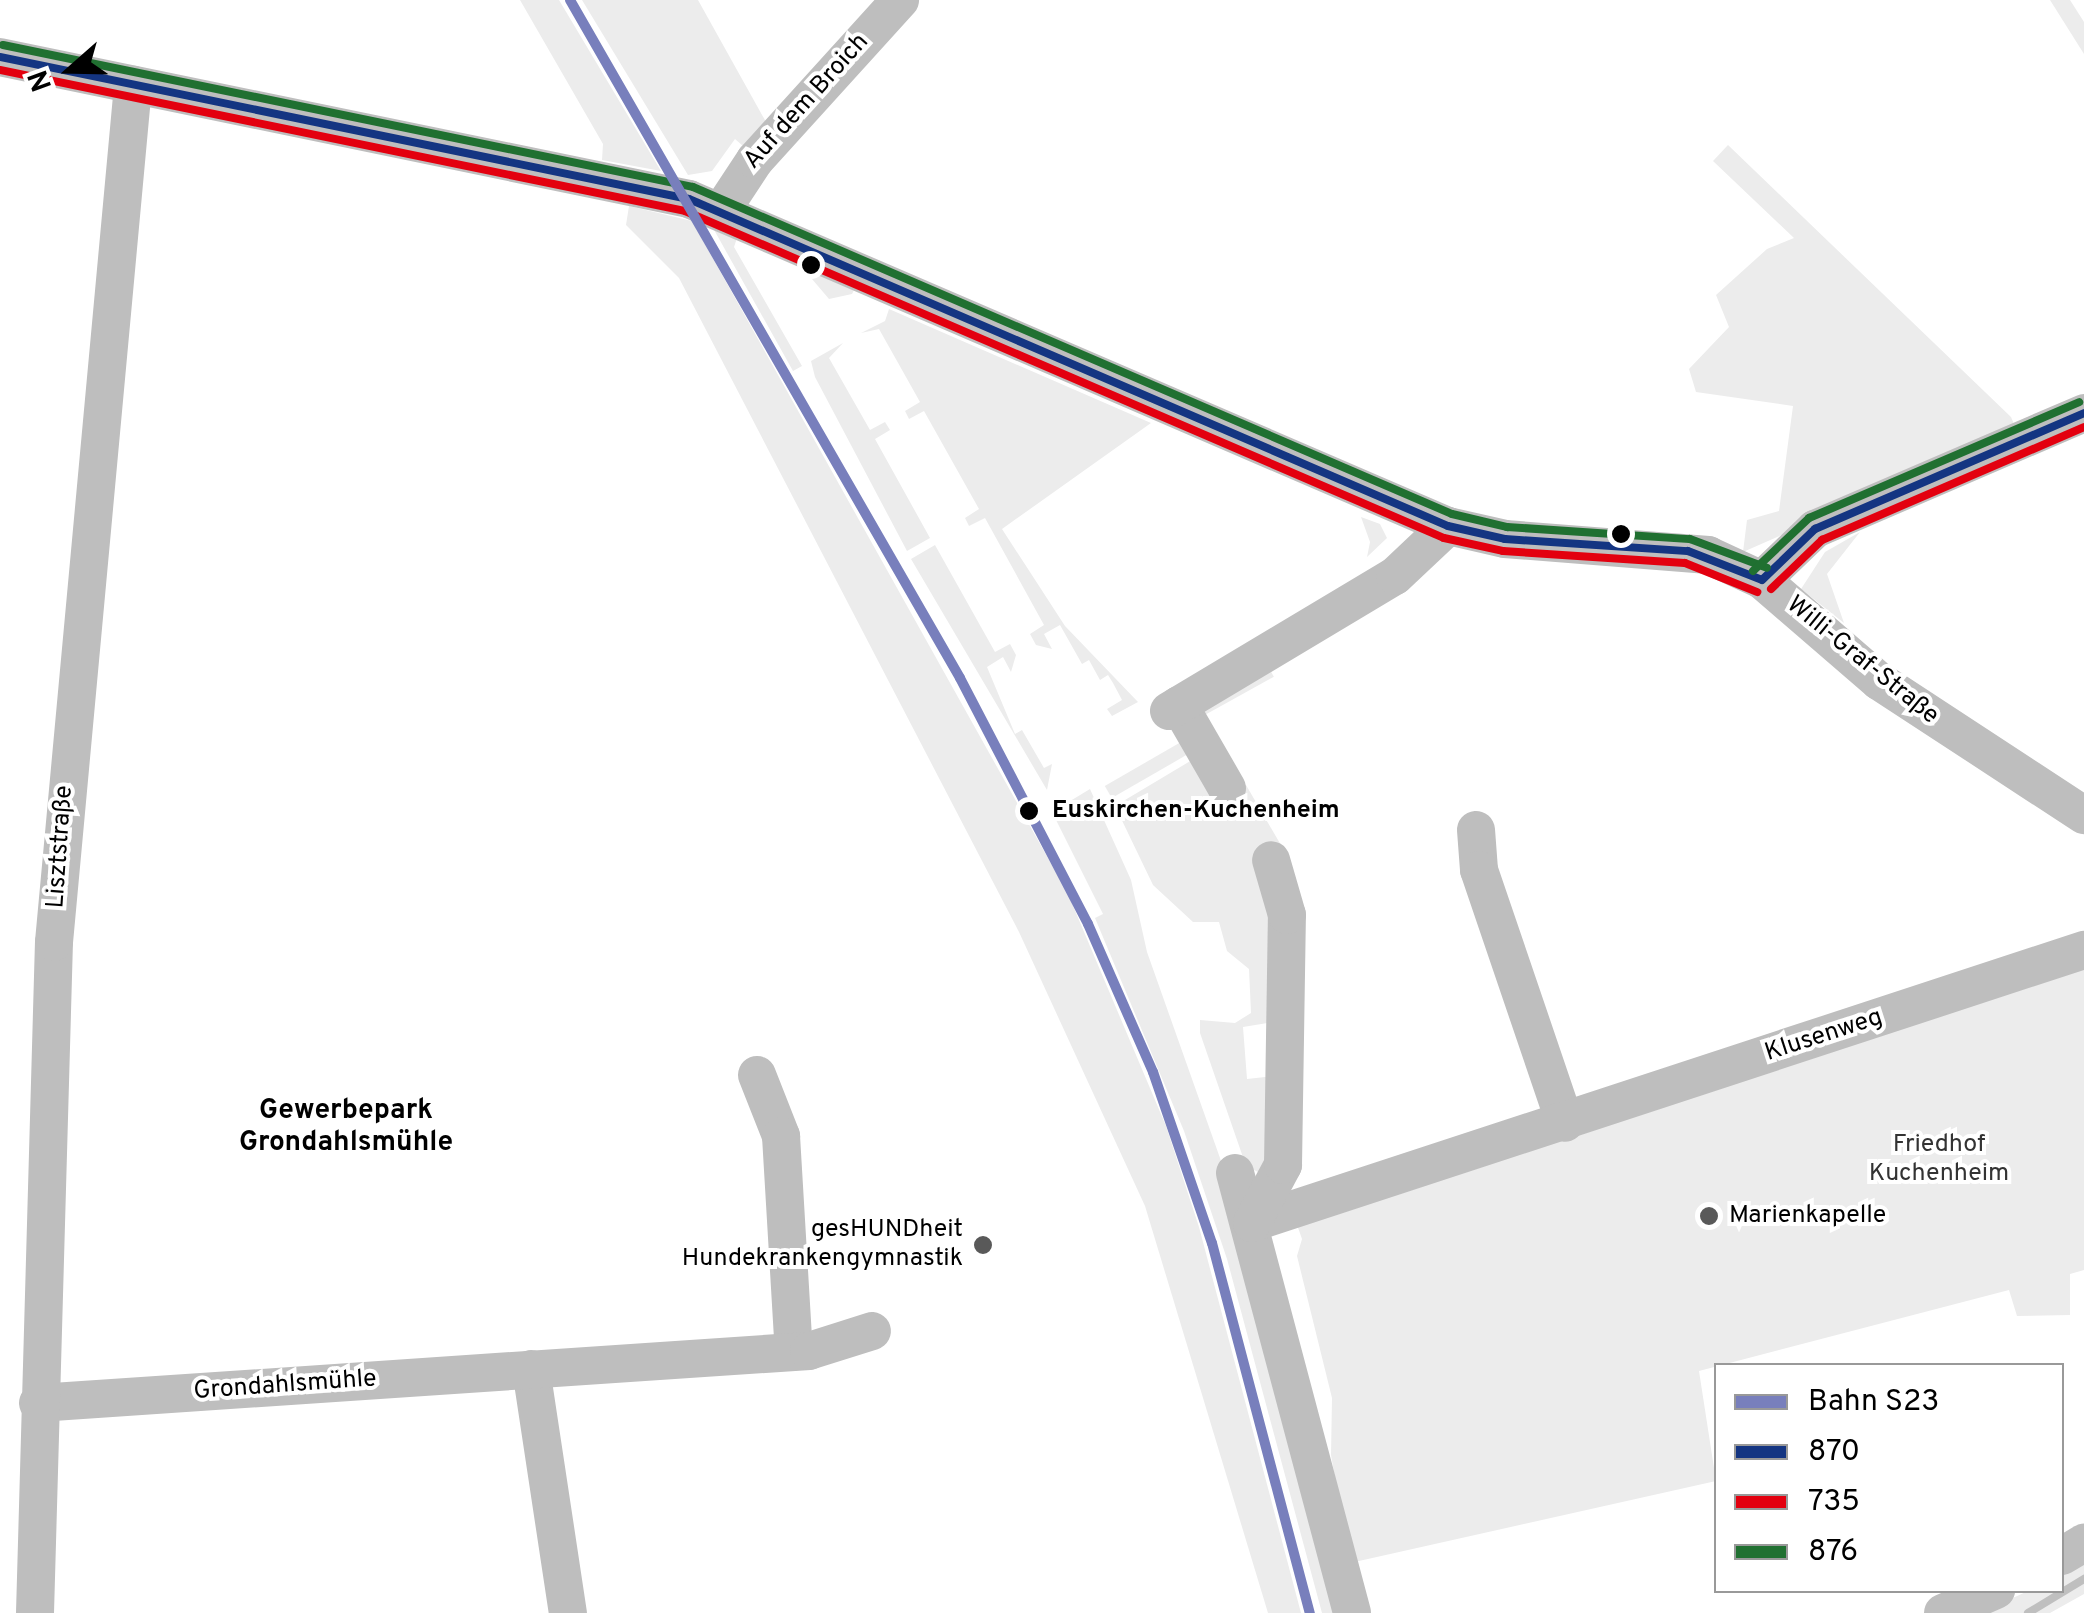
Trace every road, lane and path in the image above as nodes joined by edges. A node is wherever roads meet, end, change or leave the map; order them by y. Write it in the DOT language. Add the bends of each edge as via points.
graph roads {
  1 [pos="900,0"];
  2 [pos="0,57"];
  3 [pos="132,85"];
  4 [pos="722,210"];
  5 [pos="2084,413"];
  6 [pos="1448,526"];
  7 [pos="1762,580"];
  8 [pos="1228,788"];
  9 [pos="2084,816"];
  10 [pos="1476,830"];
  11 [pos="1271,860"];
  12 [pos="2084,950"];
  13 [pos="757,1075"];
  14 [pos="1565,1123"];
  15 [pos="1235,1172"];
  16 [pos="1252,1223"];
  17 [pos="872,1332"];
  18 [pos="794,1352"];
  19 [pos="532,1369"];
  20 [pos="38,1403"];
  21 [pos="1989,1593"];
  22 [pos="35,1613"];
  23 [pos="568,1613"];
  24 [pos="1352,1613"];
  25 [pos="1944,1613"];
  1 -- 4 [label="street, Auf dem Broich" via="754,160"];
  2 -- 3 [label="street, Willi-Graf-Straße"];
  3 -- 4 [label="street, Willi-Graf-Straße"];
  3 -- 20 [label="street, Lisztstraße" via="64,798"];
  4 -- 6 [label="street, Willi-Graf-Straße" via="843,269"];
  5 -- 7 [label="street" via="1814,529"];
  6 -- 7 [label="street, Willi-Graf-Straße" via="1521,541 1688,551"];
  6 -- 8 [label="street" via="1396,576 1174,708"];
  7 -- 9 [label="street, Willi-Graf-Straße" via="1879,681"];
  10 -- 14 [label="street" via="1479,870"];
  11 -- 16 [label="street" via="1287,915 1283,1165"];
  12 -- 14 [label="street, Klusenweg"];
  13 -- 18 [label="street" via="780,1136"];
  14 -- 16 [label="street, Klusenweg"];
  15 -- 16 [label="street"];
  16 -- 24 [label="street"];
  17 -- 18 [label="street, Grondahlsmühle"];
  18 -- 19 [label="street, Grondahlsmühle"];
  19 -- 20 [label="street, Grondahlsmühle"];
  19 -- 23 [label="street"];
  20 -- 22 [label="street, Lisztstraße"];
  21 -- 25 [label="street"];
}
